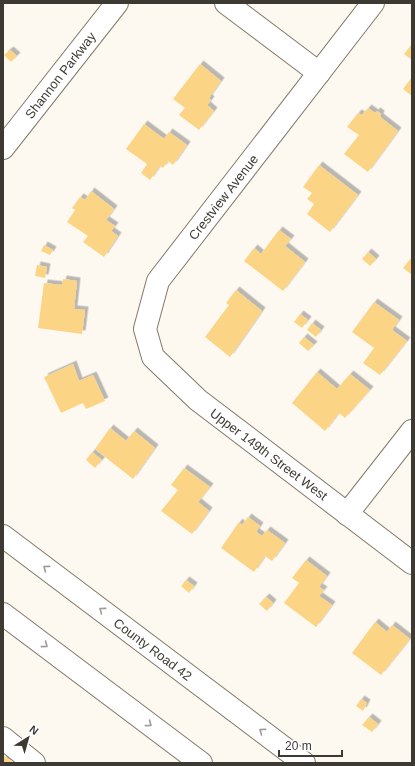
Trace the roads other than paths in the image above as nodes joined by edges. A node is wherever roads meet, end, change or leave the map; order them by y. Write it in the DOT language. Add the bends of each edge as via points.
graph roads {
  1 [pos="117,3"];
  2 [pos="226,3"];
  3 [pos="374,3"];
  4 [pos="319,73"];
  5 [pos="3,148"];
  6 [pos="145,329"];
  7 [pos="412,431"];
  8 [pos="347,514"];
  9 [pos="3,536"];
  10 [pos="412,563"];
  11 [pos="3,614"];
  12 [pos="3,738"];
  13 [pos="34,763"];
  14 [pos="201,763"];
  15 [pos="304,763"];
  1 -- 5 [label="main road, Shannon Parkway"];
  2 -- 4 [label="main road"];
  3 -- 4 [label="main road, Crestview Avenue"];
  4 -- 6 [label="main road, Crestview Avenue" via="158,281"];
  6 -- 8 [label="main road, Upper 149th Street West" via="153,357 198,400"];
  7 -- 8 [label="main road"];
  8 -- 10 [label="main road, Upper 149th Street West"];
  15 -- 9 [label="main road, County Road 42, one-way"];
  11 -- 14 [label="main road, one-way"];
  12 -- 13 [label="main road"];
}
